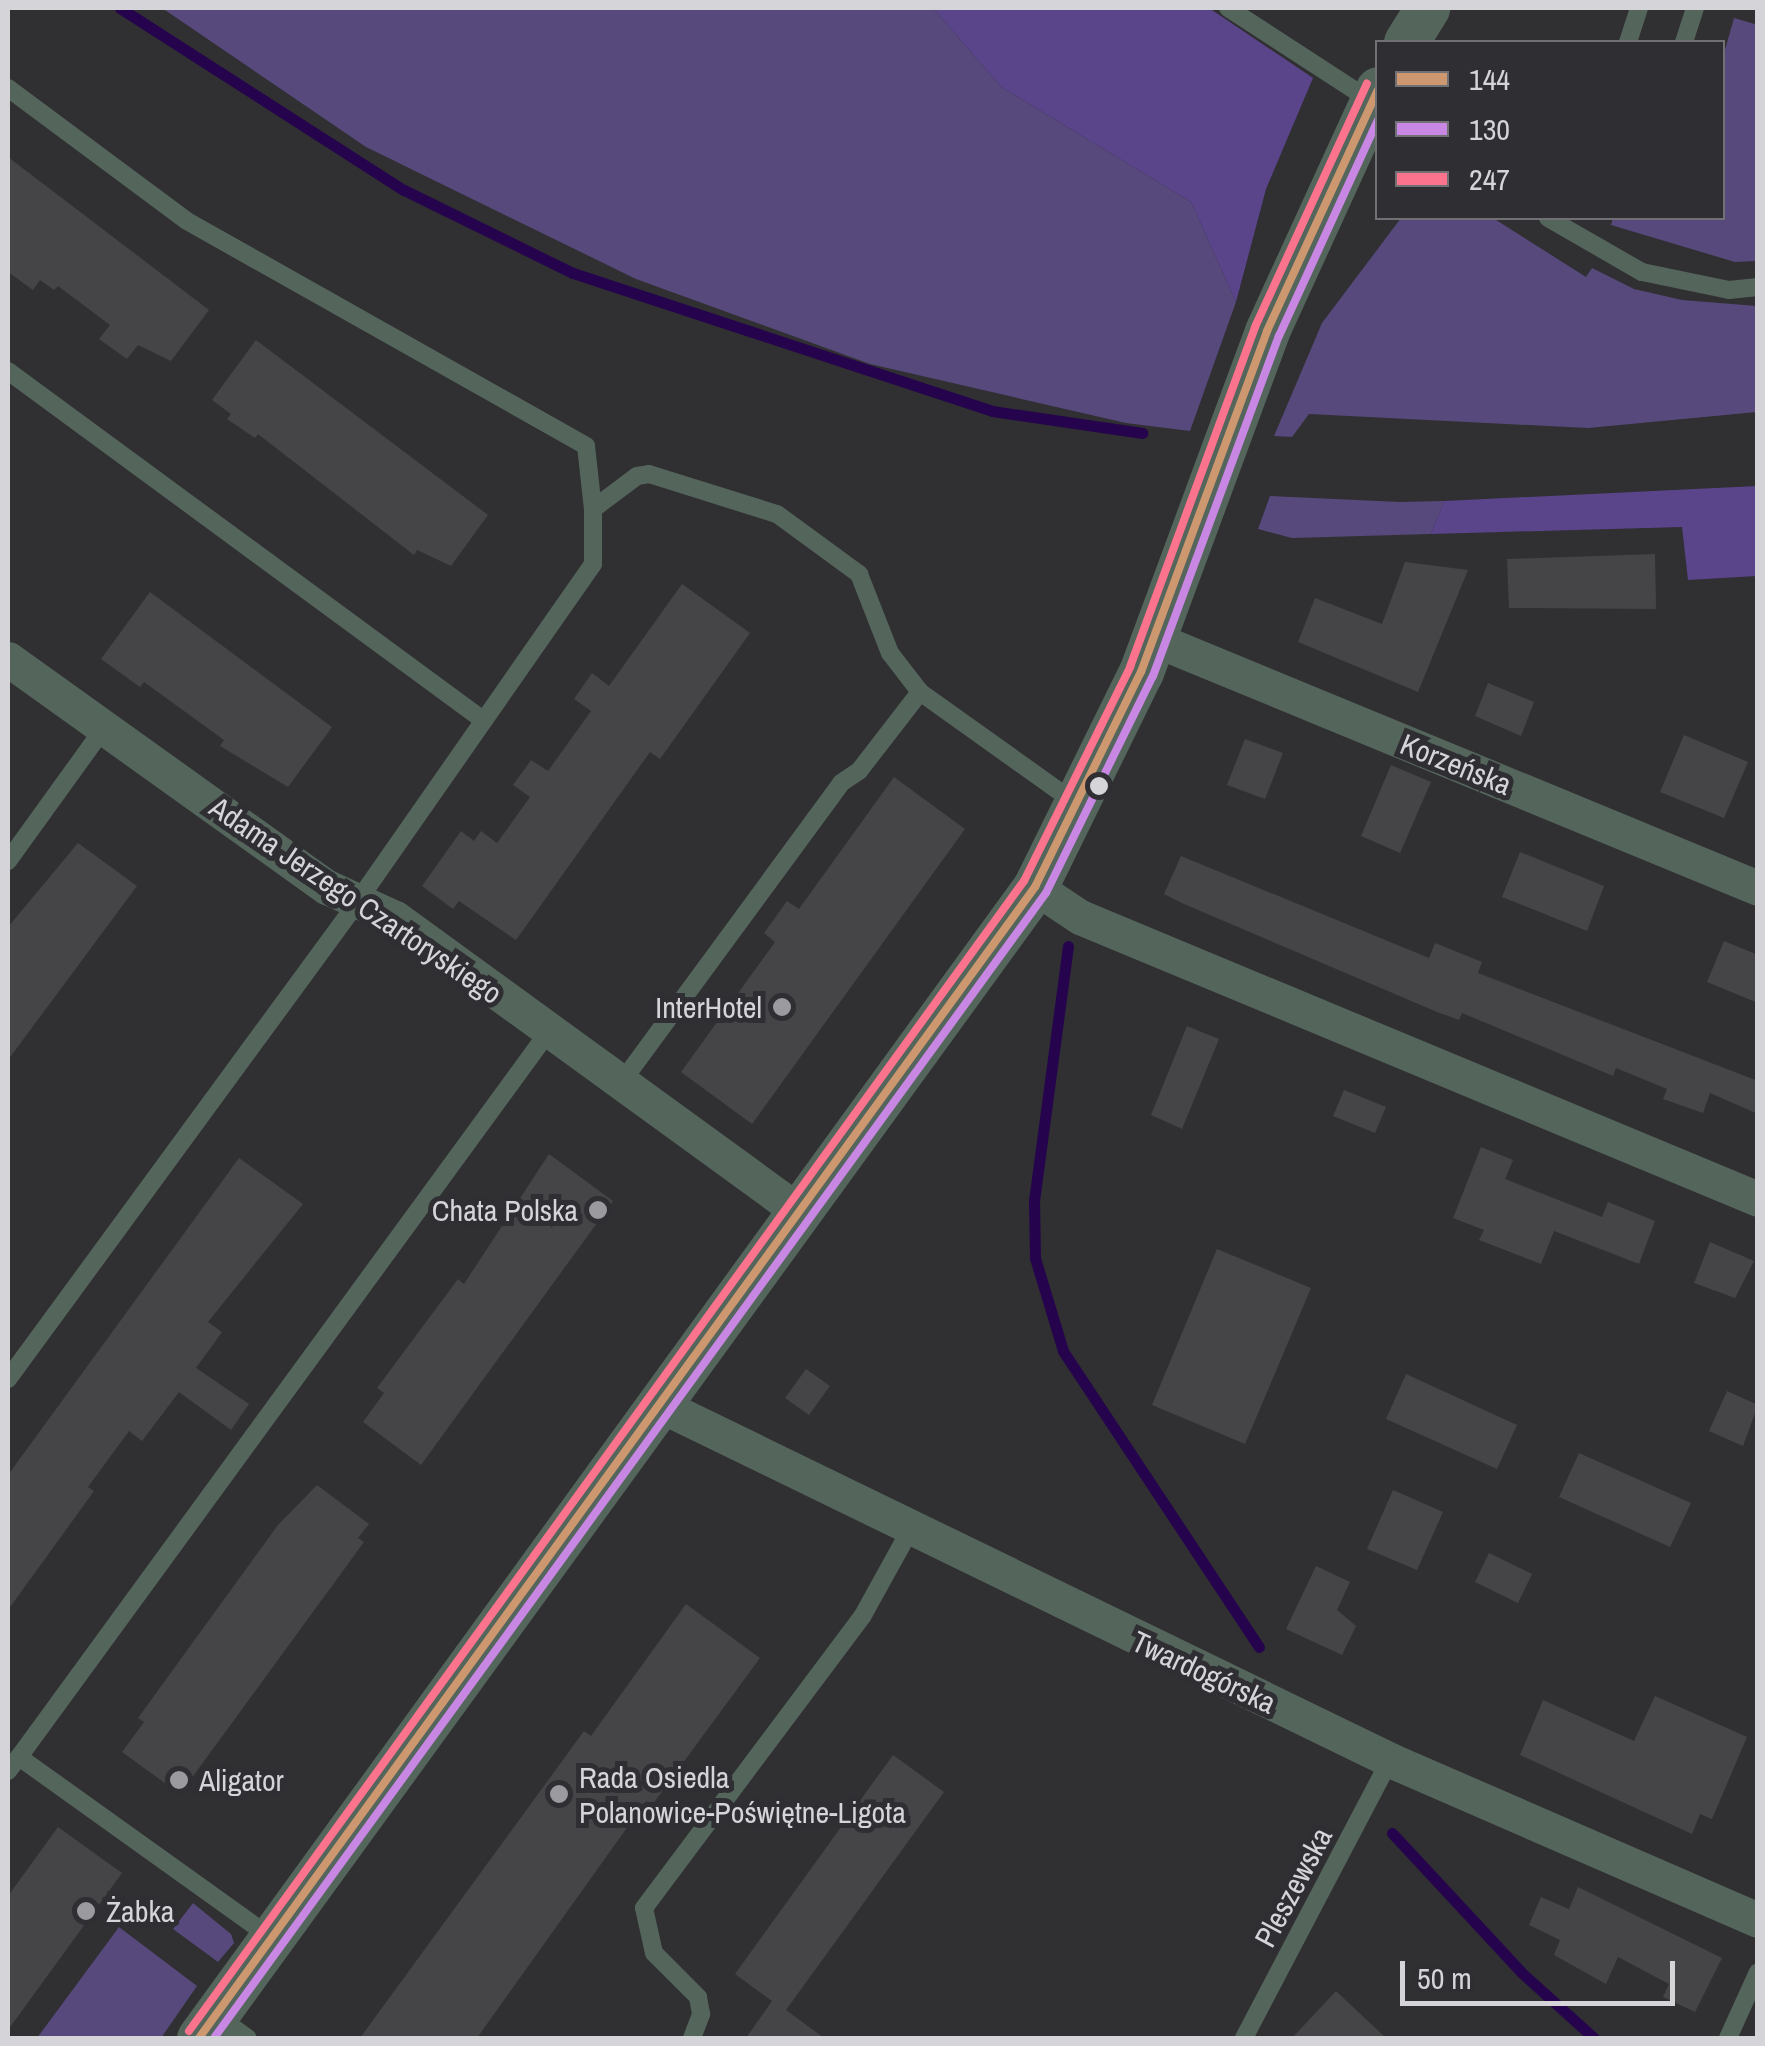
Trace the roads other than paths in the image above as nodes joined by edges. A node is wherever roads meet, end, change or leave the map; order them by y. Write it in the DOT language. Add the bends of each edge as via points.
graph roads {
  1 [pos="1228,8"];
  2 [pos="1427,8"];
  3 [pos="1639,8"];
  4 [pos="1695,8"];
  5 [pos="1407,40"];
  6 [pos="1629,40"];
  7 [pos="1685,40"];
  8 [pos="8,88"];
  9 [pos="1375,98"];
  10 [pos="1551,220"];
  11 [pos="1758,287"];
  12 [pos="8,371"];
  13 [pos="594,509"];
  14 [pos="1154,639"];
  15 [pos="8,659"];
  16 [pos="920,692"];
  17 [pos="484,720"];
  18 [pos="104,728"];
  19 [pos="1079,804"];
  20 [pos="8,861"];
  21 [pos="1034,887"];
  22 [pos="1758,888"];
  23 [pos="358,900"];
  24 [pos="549,1031"];
  25 [pos="621,1083"];
  26 [pos="1758,1199"];
  27 [pos="801,1213"];
  28 [pos="8,1379"];
  29 [pos="660,1406"];
  30 [pos="909,1532"];
  31 [pos="1390,1760"];
  32 [pos="13,1764"];
  33 [pos="1758,1920"];
  34 [pos="272,1938"];
  35 [pos="1758,1972"];
  36 [pos="221,2031"];
  37 [pos="692,2038"];
  38 [pos="1244,2038"];
  39 [pos="1728,2038"];
  1 -- 9 [label="lane"];
  2 -- 5 [label="street"];
  3 -- 6 [label="lane"];
  4 -- 7 [label="lane"];
  8 -- 13 [label="lane" via="187,221 586,446"];
  9 -- 14 [label="street" via="1267,331"];
  10 -- 11 [label="lane" via="1642,272 1729,290"];
  12 -- 17 [label="lane"];
  13 -- 16 [label="lane" via="649,474 777,514 859,574 890,654"];
  13 -- 17 [label="lane" via="592,564"];
  14 -- 19 [label="street"];
  14 -- 22 [label="street, Korzeńska"];
  15 -- 18 [label="street, Adama Jerzego Czartoryskiego"];
  16 -- 19 [label="lane"];
  16 -- 25 [label="lane" via="859,771 841,783"];
  17 -- 23 [label="lane"];
  18 -- 20 [label="lane"];
  18 -- 23 [label="street, Adama Jerzego Czartoryskiego" via="327,887"];
  19 -- 21 [label="street"];
  21 -- 26 [label="street" via="1080,917"];
  21 -- 27 [label="street"];
  23 -- 24 [label="street, Adama Jerzego Czartoryskiego" via="394,918"];
  23 -- 28 [label="lane"];
  24 -- 25 [label="street, Adama Jerzego Czartoryskiego"];
  24 -- 32 [label="lane"];
  25 -- 27 [label="street, Adama Jerzego Czartoryskiego"];
  27 -- 29 [label="street"];
  29 -- 30 [label="street, Twardogórska"];
  29 -- 34 [label="street"];
  30 -- 31 [label="street, Twardogórska"];
  30 -- 37 [label="lane" via="871,1604 644,1908 654,1953 698,1997"];
  31 -- 33 [label="street, Twardogórska"];
  31 -- 38 [label="lane, Pleszewska"];
  32 -- 34 [label="lane"];
  34 -- 36 [label="street"];
  35 -- 39 [label="lane"];
}
